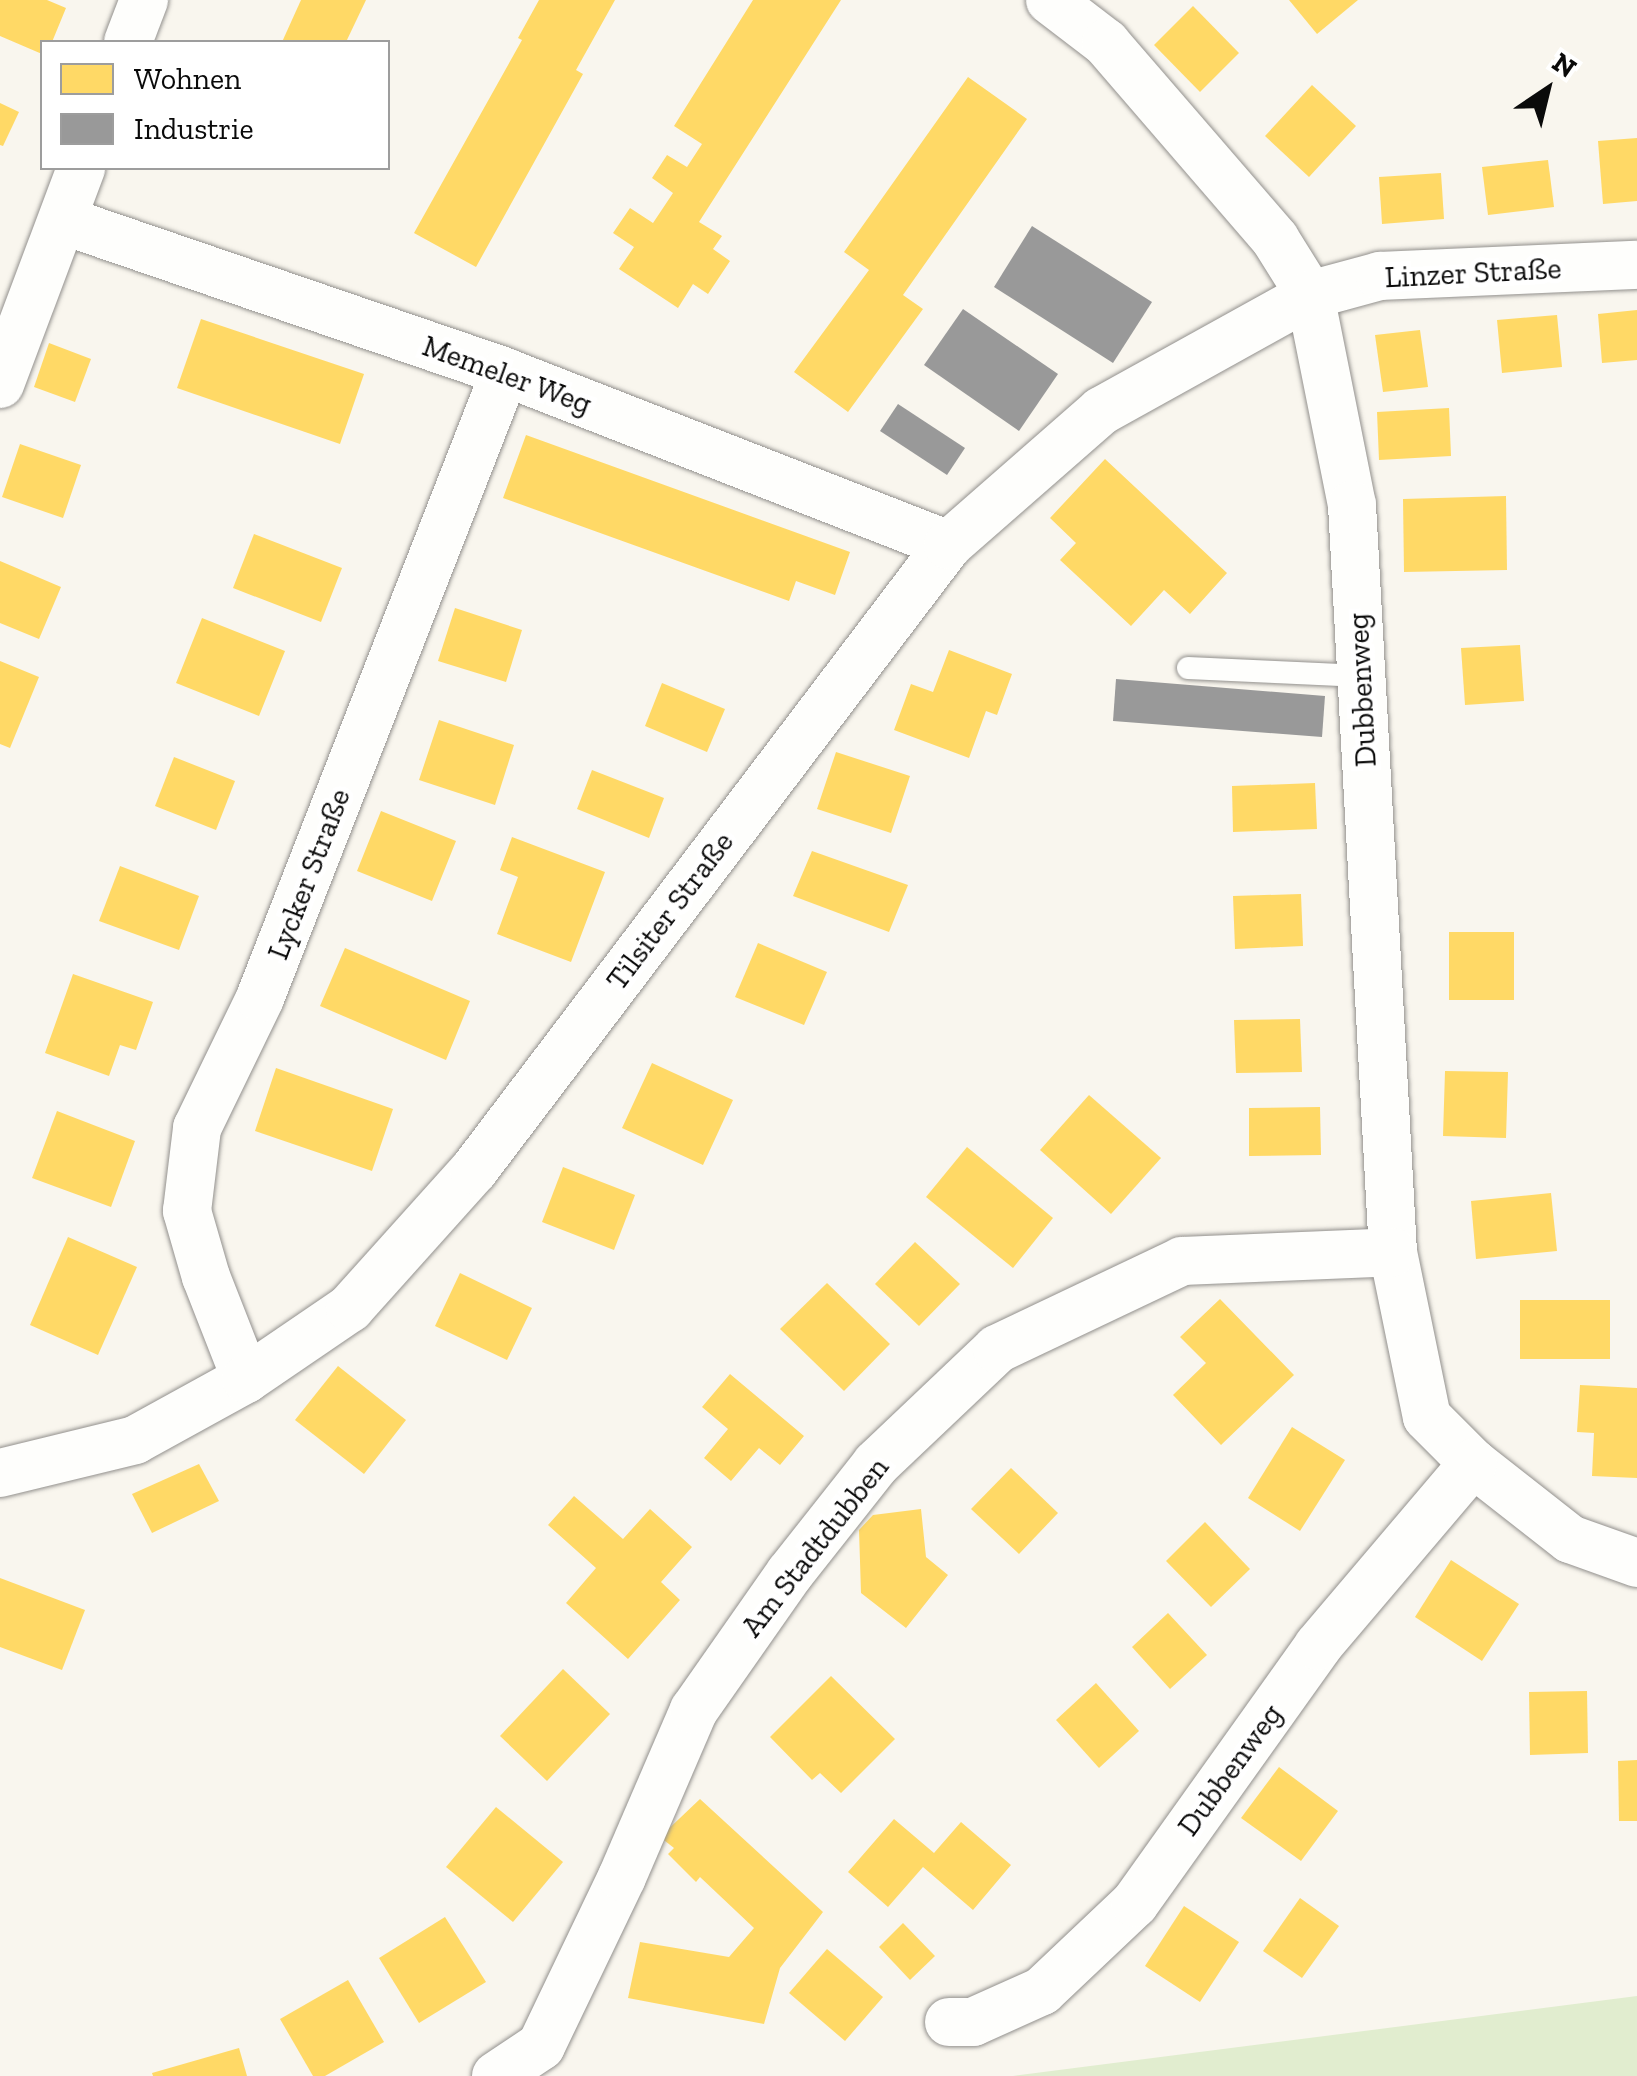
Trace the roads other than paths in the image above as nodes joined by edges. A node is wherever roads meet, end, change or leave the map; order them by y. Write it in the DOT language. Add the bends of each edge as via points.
graph roads {
  1 [pos="144,0"];
  2 [pos="1066,5"];
  3 [pos="129,40"];
  4 [pos="80,170"];
  5 [pos="62,220"];
  6 [pos="1637,264"];
  7 [pos="1310,296"];
  8 [pos="506,372"];
  9 [pos="0,384"];
  10 [pos="948,545"];
  11 [pos="1188,668"];
  12 [pos="1362,676"];
  13 [pos="1393,1252"];
  14 [pos="246,1378"];
  15 [pos="1472,1464"];
  16 [pos="0,1472"];
  17 [pos="1637,1562"];
  18 [pos="949,2022"];
  19 [pos="496,2076"];
  1 -- 3 [label="street"];
  2 -- 7 [label="street, Dubbenweg" via="1250,208"];
  4 -- 5 [label="street"];
  5 -- 8 [label="street, Memeler Weg"];
  5 -- 9 [label="street"];
  6 -- 7 [label="street, Linzer Straße" via="1380,276"];
  7 -- 10 [label="street, Tilsiter Straße" via="1101,411"];
  7 -- 12 [label="street, Dubbenweg" via="1352,504"];
  8 -- 10 [label="street, Memeler Weg"];
  8 -- 14 [label="street, Lycker Straße" via="260,998 198,1128 188,1211"];
  10 -- 14 [label="street, Tilsiter Straße" via="474,1170 350,1308"];
  11 -- 12 [label="lane"];
  12 -- 13 [label="street, Dubbenweg"];
  13 -- 15 [label="street, Dubbenweg" via="1427,1417"];
  13 -- 19 [label="street, Am Stadtdubben" via="1182,1261 997,1349 876,1464 704,1695 540,2046"];
  14 -- 16 [label="street, Tilsiter Straße" via="135,1440"];
  15 -- 17 [label="street, Dubbenweg" via="1570,1539"];
  15 -- 18 [label="street, Dubbenweg" via="1318,1646 1134,1903 1042,1991 973,2022"];
}
